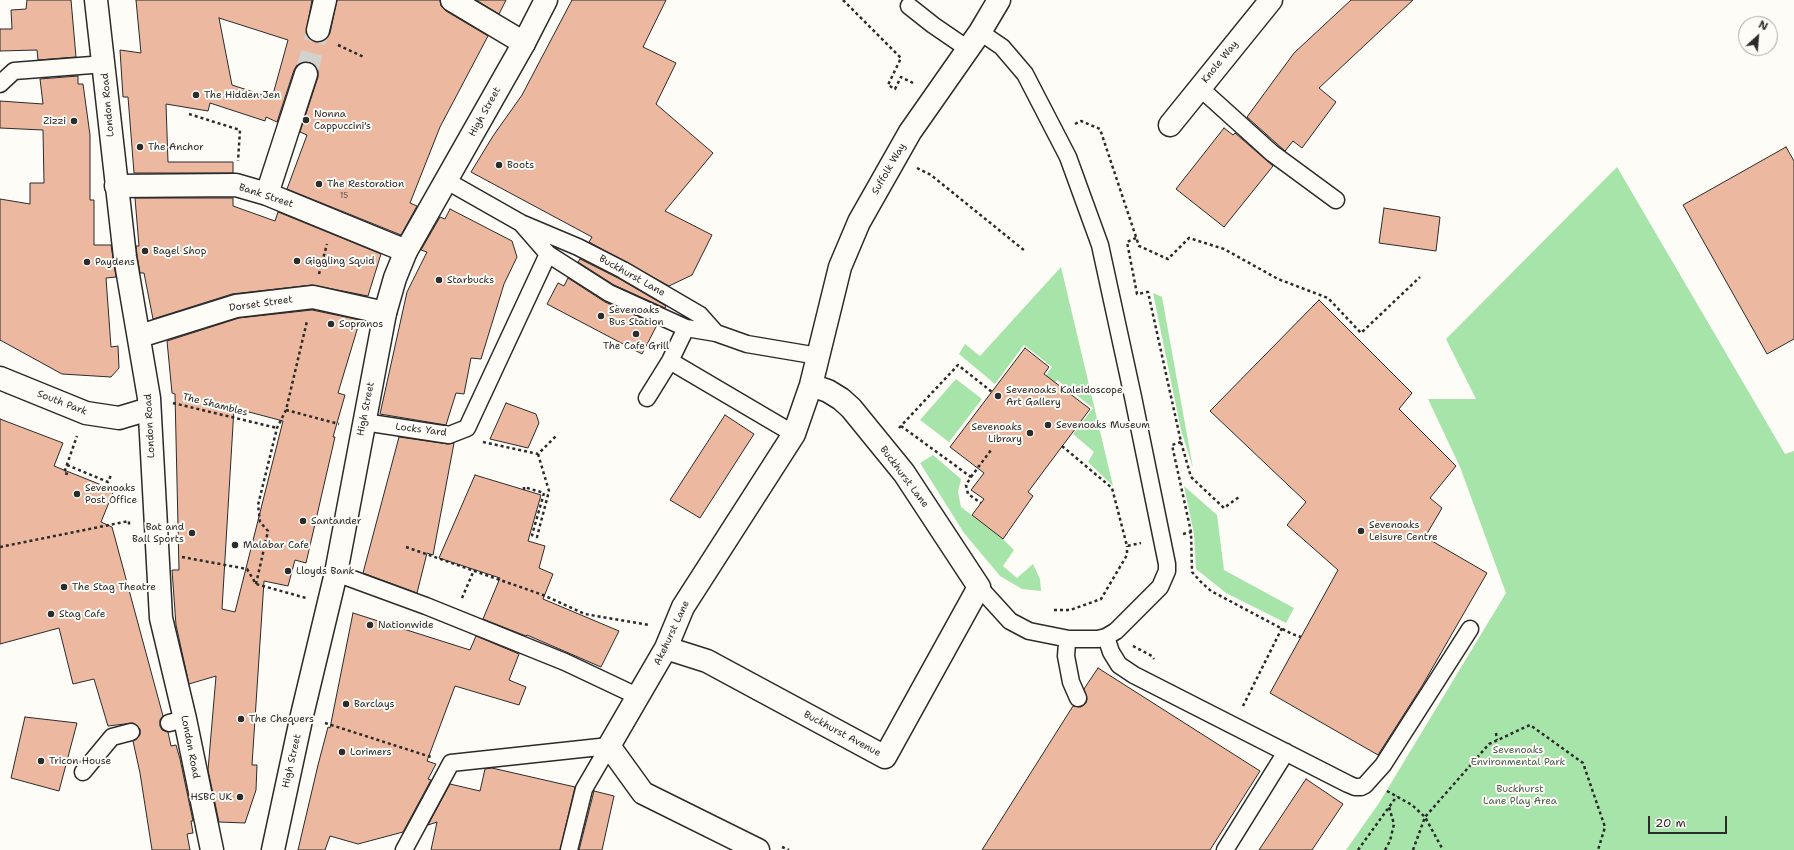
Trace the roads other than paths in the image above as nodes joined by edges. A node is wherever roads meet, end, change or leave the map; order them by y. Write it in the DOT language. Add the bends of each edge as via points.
graph roads {
  1 [pos="96,0"];
  2 [pos="325,0"];
  3 [pos="452,0"];
  4 [pos="546,0"];
  5 [pos="999,0"];
  6 [pos="1271,0"];
  7 [pos="909,6"];
  8 [pos="980,32"];
  9 [pos="326,36"];
  10 [pos="524,43"];
  11 [pos="968,49"];
  12 [pos="105,64"];
  13 [pos="306,74"];
  14 [pos="0,84"];
  15 [pos="1200,88"];
  16 [pos="1170,125"];
  17 [pos="447,181"];
  18 [pos="116,186"];
  19 [pos="267,194"];
  20 [pos="1336,200"];
  21 [pos="521,223"];
  22 [pos="406,251"];
  23 [pos="548,254"];
  24 [pos="385,313"];
  25 [pos="686,328"];
  26 [pos="716,333"];
  27 [pos="140,336"];
  28 [pos="818,356"];
  29 [pos="670,361"];
  30 [pos="0,378"];
  31 [pos="811,385"];
  32 [pos="647,398"];
  33 [pos="149,403"];
  34 [pos="363,426"];
  35 [pos="794,434"];
  36 [pos="336,573"];
  37 [pos="979,587"];
  38 [pos="1470,629"];
  39 [pos="1106,637"];
  40 [pos="670,639"];
  41 [pos="1070,639"];
  42 [pos="639,698"];
  43 [pos="1078,698"];
  44 [pos="131,732"];
  45 [pos="609,746"];
  46 [pos="1286,752"];
  47 [pos="83,772"];
  48 [pos="212,850"];
  49 [pos="273,850"];
  50 [pos="404,850"];
  51 [pos="570,850"];
  52 [pos="758,850"];
  53 [pos="1225,850"];
  1 -- 12 [label="street, London Road"];
  2 -- 9 [label="street"];
  3 -- 10 [label="street"];
  4 -- 10 [label="street, High Street"];
  5 -- 8 [label="street, Suffolk Way"];
  6 -- 15 [label="street, Knole Way"];
  7 -- 11 [label="lane"];
  8 -- 11 [label="street, Suffolk Way"];
  8 -- 39 [label="lane" via="1002,47 1025,74 1077,180 1100,245 1164,539 1168,564 1160,587 1116,631"];
  10 -- 17 [label="street, High Street"];
  11 -- 28 [label="street, Suffolk Way" via="896,155 856,228 840,267"];
  12 -- 14 [label="lane" via="14,71"];
  12 -- 18 [label="street, London Road"];
  13 -- 19 [label="street"];
  15 -- 16 [label="street, Knole Way"];
  15 -- 20 [label="lane" via="1272,153"];
  17 -- 21 [label="lane, Buckhurst Lane"];
  17 -- 22 [label="street, High Street"];
  18 -- 19 [label="street, Bank Street" via="236,185"];
  18 -- 27 [label="street, London Road" via="125,257"];
  19 -- 22 [label="street, Bank Street"];
  21 -- 23 [label="lane"];
  21 -- 26 [label="lane, Buckhurst Lane" via="578,246 623,270 700,315"];
  22 -- 24 [label="street, High Street"];
  23 -- 25 [label="lane" via="609,293"];
  23 -- 34 [label="lane, Locks Yard" via="467,428 449,435"];
  24 -- 27 [label="street, Dorset Street" via="313,297 236,306"];
  24 -- 34 [label="street, High Street"];
  25 -- 26 [label="lane"];
  25 -- 29 [label="lane"];
  26 -- 28 [label="lane, Buckhurst Lane" via="747,344"];
  27 -- 33 [label="street, London Road"];
  28 -- 31 [label="street, Akehurst Lane"];
  29 -- 32 [label="lane"];
  29 -- 35 [label="lane"];
  30 -- 33 [label="street, South Park" via="86,414 119,418"];
  31 -- 35 [label="street, Akehurst Lane"];
  31 -- 37 [label="street, Buckhurst Lane" via="842,399 851,408 904,473"];
  33 -- 48 [label="street, London Road" via="161,618 177,721"];
  34 -- 36 [label="street, High Street"];
  35 -- 40 [label="street, Akehurst Lane" via="785,452 691,594"];
  36 -- 42 [label="lane" via="565,662"];
  36 -- 49 [label="street, High Street"];
  37 -- 40 [label="street, Buckhurst Avenue" via="885,757"];
  37 -- 41 [label="lane" via="1016,625"];
  38 -- 46 [label="lane" via="1383,765 1365,785 1355,787"];
  39 -- 41 [label="lane"];
  39 -- 46 [label="lane" via="1119,665 1134,675"];
  40 -- 42 [label="street, Akehurst Lane"];
  41 -- 43 [label="lane" via="1067,643 1066,656 1071,682"];
  42 -- 45 [label="street, Akehurst Lane"];
  44 -- 47 [label="lane" via="112,737"];
  45 -- 50 [label="lane" via="451,763"];
  45 -- 51 [label="lane" via="584,789"];
  45 -- 52 [label="street" via="643,793"];
  46 -- 53 [label="lane"];
}
